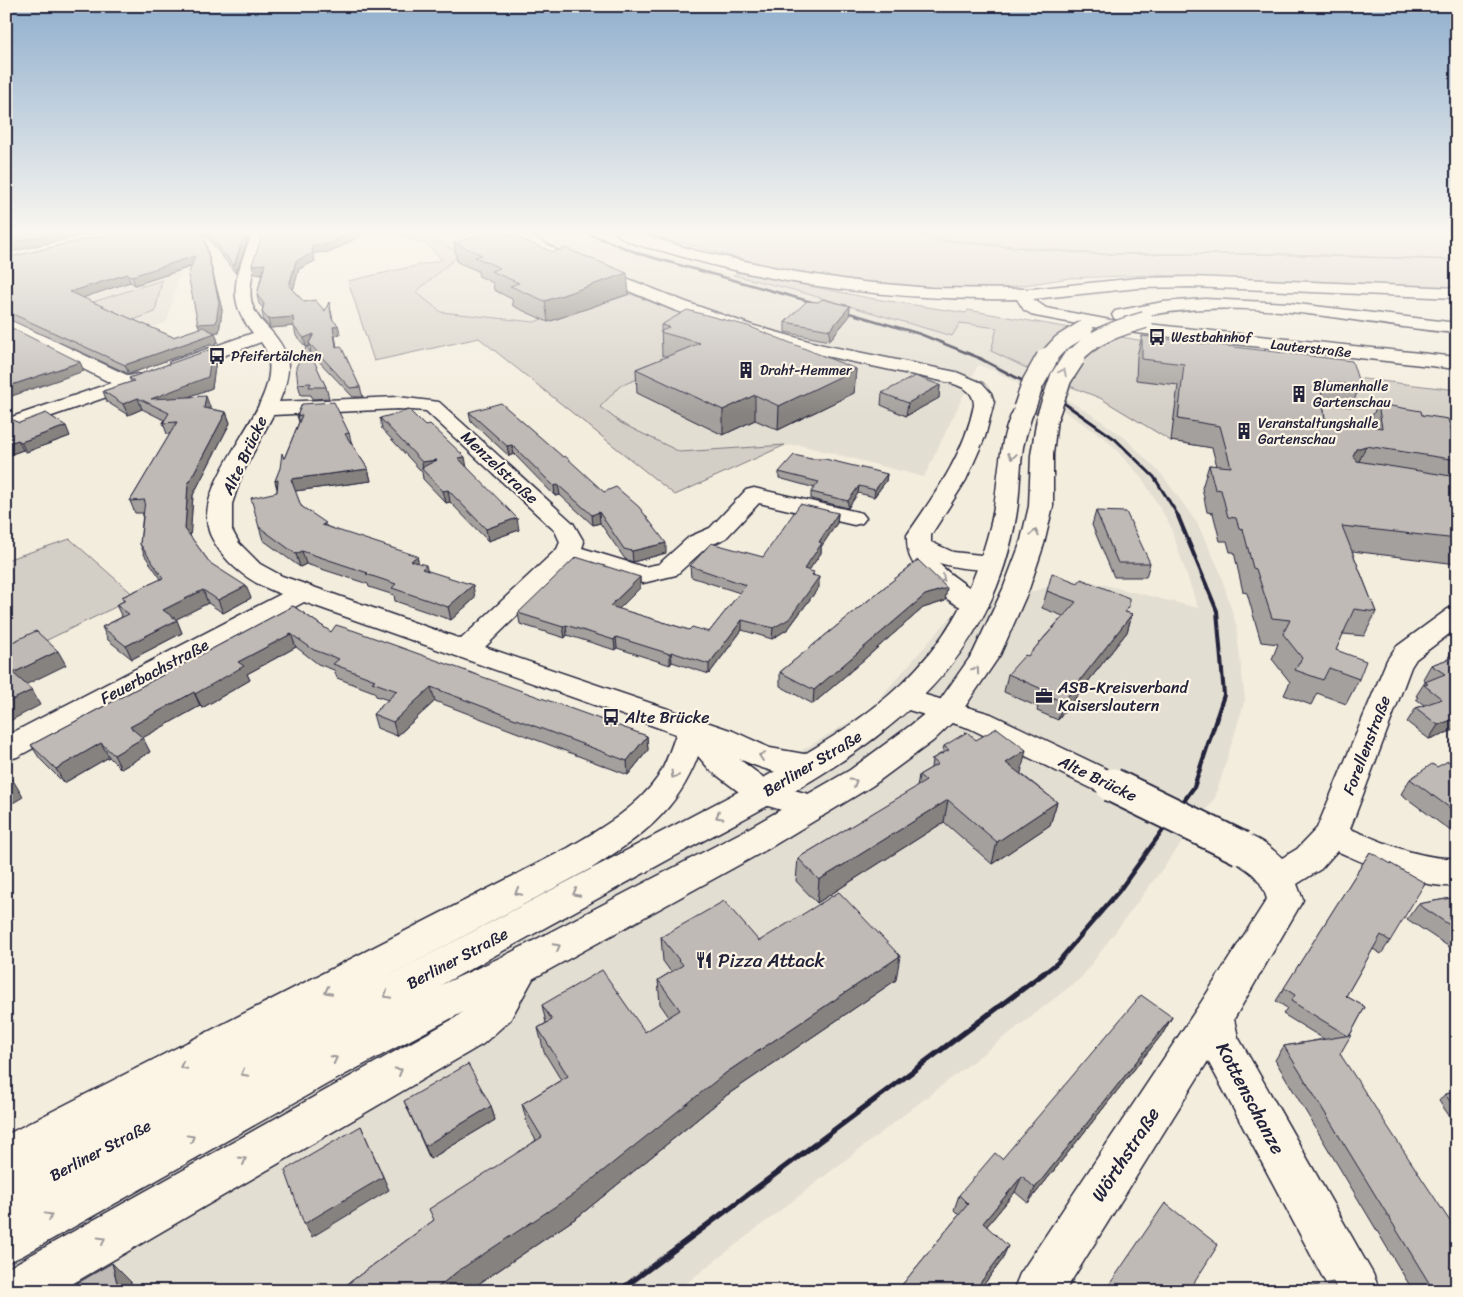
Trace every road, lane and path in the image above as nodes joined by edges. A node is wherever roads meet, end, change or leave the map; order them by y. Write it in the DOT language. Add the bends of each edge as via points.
graph roads {
  1 [pos="243,294"];
  2 [pos="650,294"];
  3 [pos="905,294"];
  4 [pos="937,294"];
  5 [pos="1041,294"];
  6 [pos="1029,295"];
  7 [pos="941,299"];
  8 [pos="1068,318"];
  9 [pos="6,323"];
  10 [pos="1457,328"];
  11 [pos="1457,334"];
  12 [pos="265,335"];
  13 [pos="1457,363"];
  14 [pos="127,384"];
  15 [pos="266,409"];
  16 [pos="6,426"];
  17 [pos="854,518"];
  18 [pos="918,544"];
  19 [pos="568,552"];
  20 [pos="991,562"];
  21 [pos="302,593"];
  22 [pos="976,605"];
  23 [pos="1457,615"];
  24 [pos="466,650"];
  25 [pos="905,699"];
  26 [pos="948,710"];
  27 [pos="693,730"];
  28 [pos="6,749"];
  29 [pos="810,765"];
  30 [pos="762,793"];
  31 [pos="812,807"];
  32 [pos="1331,835"];
  33 [pos="1457,872"];
  34 [pos="1279,878"];
  35 [pos="521,966"];
  36 [pos="1214,1017"];
  37 [pos="6,1158"];
  38 [pos="6,1201"];
  39 [pos="6,1240"];
  40 [pos="14,1291"];
  41 [pos="1037,1291"];
  42 [pos="1356,1291"];
  1 -- 12 [label="street, Alte Brücke" via="247,313"];
  2 -- 18 [label="street" via="744,329 822,350 956,378 974,385 983,396 984,405 978,429 957,481 920,535"];
  3 -- 7 [label="street"];
  4 -- 6 [label="street"];
  5 -- 6 [label="street"];
  6 -- 7 [label="street" via="982,300"];
  6 -- 8 [label="street, Lauterstraße" via="1034,309"];
  7 -- 8 [label="street"];
  8 -- 13 [label="street, Lauterstraße"];
  9 -- 14 [label="street"];
  10 -- 20 [label="street, Berliner Straße, one-way, bridge" via="1248,305 1169,306 1122,315 1076,332 1057,346 1039,369 1024,408 1012,451 1008,501"];
  26 -- 11 [label="street, Berliner Straße, one-way, bridge" via="986,655 1016,589 1041,506 1047,418 1061,376 1076,353 1101,335 1145,320 1181,314 1249,312"];
  12 -- 14 [label="street"];
  12 -- 15 [label="street, Alte Brücke" via="278,352 280,370"];
  14 -- 16 [label="street"];
  15 -- 19 [label="street, Menzelstraße" via="398,403 432,406 565,528 572,542"];
  15 -- 21 [label="street, Alte Brücke" via="230,480 220,508 220,530 231,550 258,574"];
  17 -- 19 [label="street" via="754,495 718,533 698,542 667,570 642,575"];
  18 -- 20 [label="street" via="933,555 952,560"];
  18 -- 22 [label="street, one-way" via="922,560 954,590"];
  19 -- 24 [label="street"];
  20 -- 22 [label="street, Berliner Straße"];
  21 -- 24 [label="street, Alte Brücke"];
  21 -- 28 [label="street, Feuerbachstraße"];
  22 -- 25 [label="street, Berliner Straße" via="953,644"];
  23 -- 32 [label="street, Forellenstraße" via="1406,652 1397,667"];
  24 -- 27 [label="street, Alte Brücke"];
  25 -- 26 [label="street, Alte Brücke"];
  25 -- 29 [label="street, Berliner Straße" via="869,729"];
  31 -- 26 [label="street, Berliner Straße, one-way" via="878,766"];
  26 -- 34 [label="street, Alte Brücke, bridge" via="992,727 1260,857"];
  29 -- 27 [label="street, Alte Brücke, one-way" via="765,758"];
  27 -- 30 [label="street" via="720,762"];
  27 -- 37 [label="street, Berliner Straße, one-way" via="677,772 650,810 580,858"];
  29 -- 30 [label="street, Berliner Straße"];
  30 -- 31 [label="street"];
  30 -- 38 [label="street, Berliner Straße, one-way"];
  35 -- 31 [label="street, Berliner Straße, one-way" via="754,842"];
  32 -- 33 [label="street" via="1425,870 1446,874"];
  32 -- 34 [label="street, Forellenstraße" via="1309,859"];
  34 -- 36 [label="street" via="1284,900"];
  39 -- 35 [label="street, Berliner Straße, one-way" via="315,1069 451,998"];
  40 -- 35 [label="street, one-way" via="469,1031 496,1008"];
  36 -- 41 [label="street, Wörthstraße"];
  36 -- 42 [label="street, Kottenschanze" via="1218,1042"];
}
